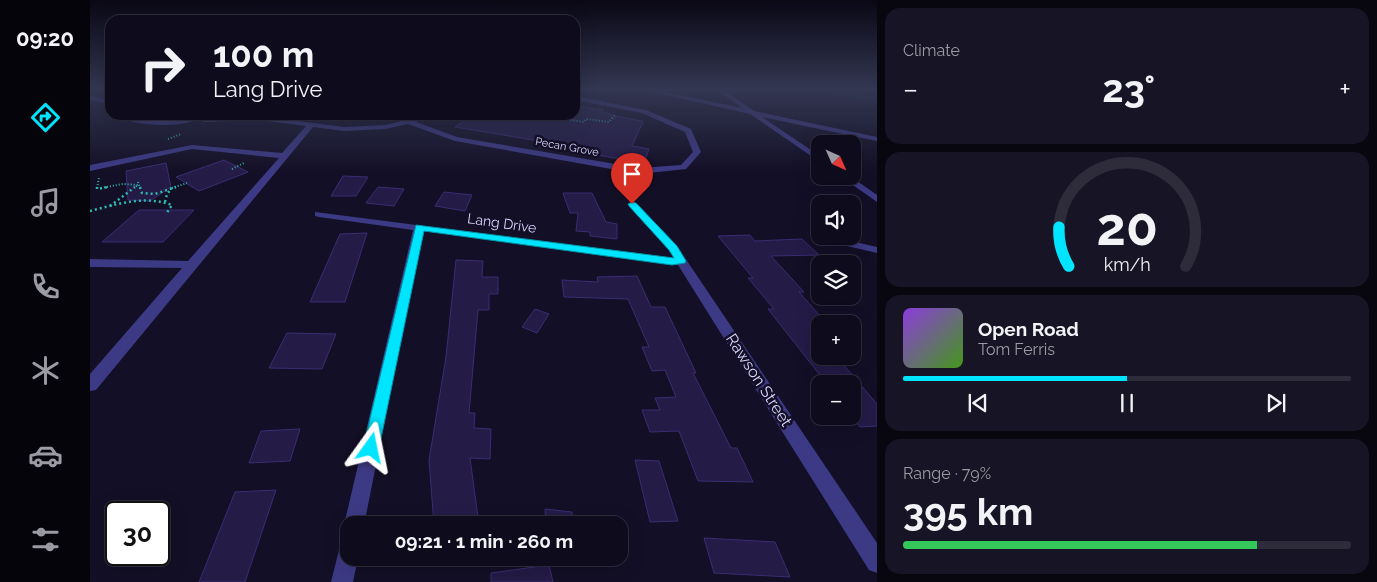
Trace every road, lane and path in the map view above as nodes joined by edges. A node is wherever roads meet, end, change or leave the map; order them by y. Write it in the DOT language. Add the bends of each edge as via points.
graph roads {
  1 [pos="613,117"];
  2 [pos="658,117"];
  3 [pos="759,117"];
  4 [pos="773,117"];
  5 [pos="146,120"];
  6 [pos="190,120"];
  7 [pos="276,120"];
  8 [pos="416,120"];
  9 [pos="572,120"];
  10 [pos="409,122"];
  11 [pos="312,125"];
  12 [pos="877,139"];
  13 [pos="811,154"];
  14 [pos="284,156"];
  15 [pos="245,160"];
  16 [pos="90,168"];
  17 [pos="232,169"];
  18 [pos="107,176"];
  19 [pos="138,183"];
  20 [pos="187,183"];
  21 [pos="856,185"];
  22 [pos="172,188"];
  23 [pos="877,200"];
  24 [pos="165,202"];
  25 [pos="632,204"];
  26 [pos="110,206"];
  27 [pos="90,211"];
  28 [pos="166,214"];
  29 [pos="319,214"];
  30 [pos="420,227"];
  31 [pos="855,245"];
  32 [pos="877,250"];
  33 [pos="681,261"];
  34 [pos="90,263"];
  35 [pos="192,265"];
  36 [pos="90,384"];
  37 [pos="356,516"];
  38 [pos="877,562"];
  39 [pos="346,566"];
  40 [pos="342,582"];
  1 -- 9 [label="path" via="609,122"];
  2 -- 10 [label="street, Pecan Grove" via="688,131 697,152 682,167 639,171 455,139"];
  3 -- 13 [label="street"];
  4 -- 12 [label="street"];
  5 -- 6 [label="lane" via="170,124"];
  7 -- 11 [label="street"];
  8 -- 10 [label="street"];
  10 -- 11 [label="street" via="385,127"];
  11 -- 14 [label="street"];
  14 -- 16 [label="street" via="192,147"];
  14 -- 35 [label="street"];
  15 -- 17 [label="path"];
  18 -- 19 [label="path" via="99,178 98,190"];
  19 -- 22 [label="path" via="142,193 155,194"];
  19 -- 26 [label="path"];
  20 -- 22 [label="path"];
  21 -- 23 [label="street"];
  22 -- 24 [label="path"];
  24 -- 26 [label="path" via="135,201"];
  24 -- 28 [label="path" via="172,205"];
  25 -- 33 [label="street, Rawson Street"];
  26 -- 27 [label="path"];
  29 -- 30 [label="street, Lang Drive"];
  30 -- 33 [label="street, Lang Drive"];
  30 -- 37 [label="street"];
  31 -- 32 [label="street"];
  33 -- 38 [label="street, Rawson Street"];
  34 -- 35 [label="street"];
  35 -- 36 [label="street"];
  39 -- 40 [label="street"];
}
